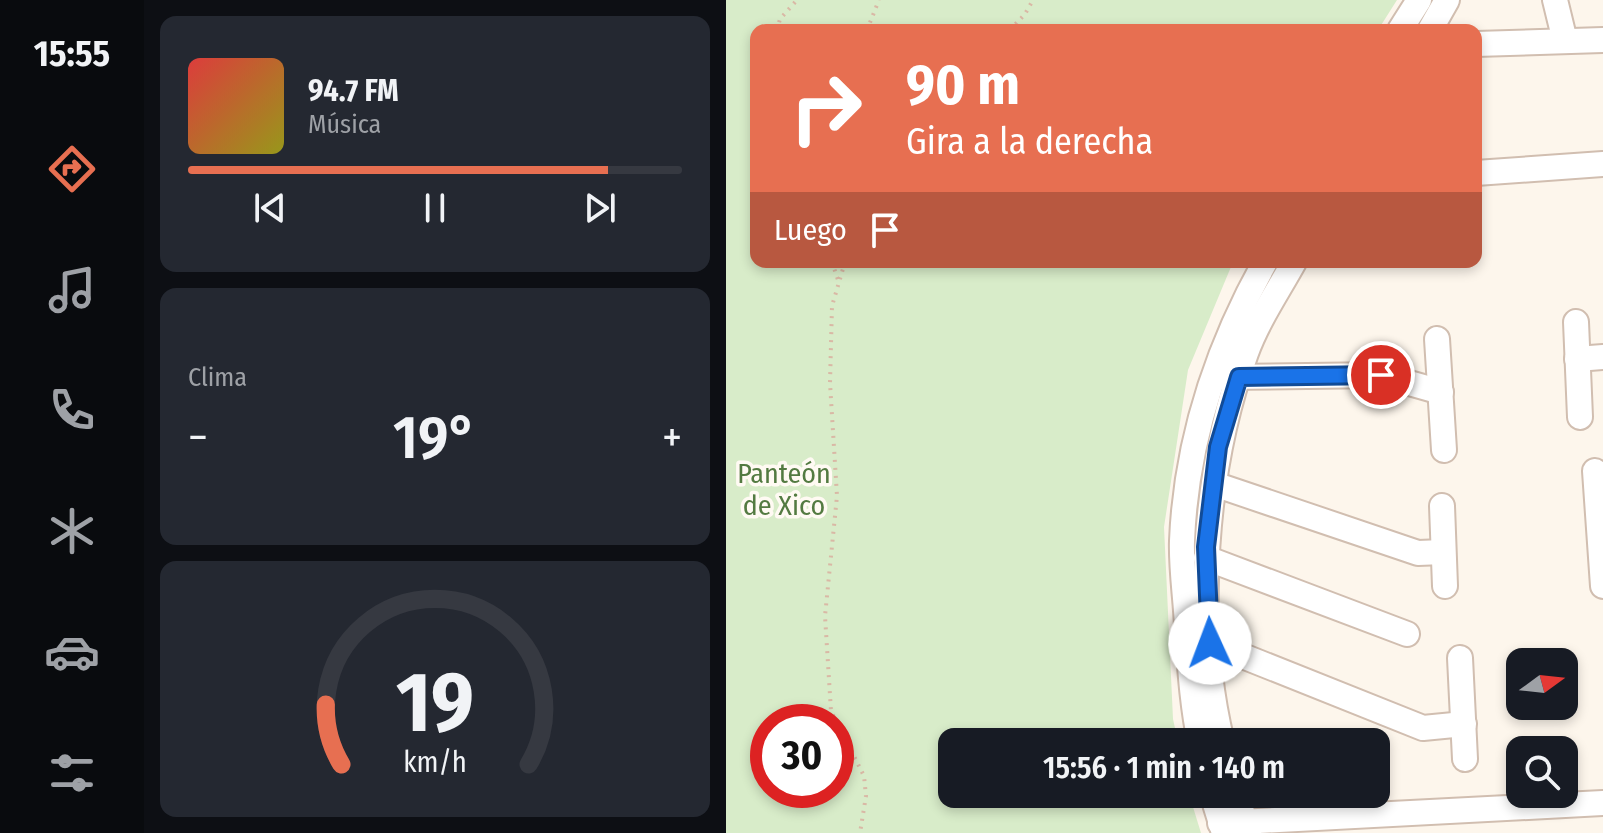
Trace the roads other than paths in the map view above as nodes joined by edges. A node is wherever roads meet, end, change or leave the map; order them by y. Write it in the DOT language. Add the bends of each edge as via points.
graph roads {
  1 [pos="1419,0"];
  2 [pos="1447,0"];
  3 [pos="1555,0"];
  4 [pos="1404,24"];
  5 [pos="1433,24"];
  6 [pos="1603,40"];
  7 [pos="1565,41"];
  8 [pos="1482,44"];
  9 [pos="1603,164"];
  10 [pos="1482,173"];
  11 [pos="1262,268"];
  12 [pos="1291,268"];
  13 [pos="1576,322"];
  14 [pos="1437,339"];
  15 [pos="1603,357"];
  16 [pos="1577,359"];
  17 [pos="1211,376"];
  18 [pos="1239,377"];
  19 [pos="1441,392"];
  20 [pos="1580,417"];
  21 [pos="1444,450"];
  22 [pos="1595,471"];
  23 [pos="1214,484"];
  24 [pos="1600,503"];
  25 [pos="1442,506"];
  26 [pos="1443,552"];
  27 [pos="1206,558"];
  28 [pos="1445,586"];
  29 [pos="1603,586"];
  30 [pos="1407,634"];
  31 [pos="1210,643"];
  32 [pos="1460,658"];
  33 [pos="1464,724"];
  34 [pos="1197,728"];
  35 [pos="1219,728"];
  36 [pos="1465,759"];
  37 [pos="1603,803"];
  38 [pos="1222,808"];
  39 [pos="1235,827"];
  1 -- 4 [label="street"];
  2 -- 5 [label="street"];
  3 -- 7 [label="street"];
  6 -- 7 [label="street"];
  7 -- 8 [label="street"];
  9 -- 10 [label="street"];
  11 -- 17 [label="street"];
  12 -- 18 [label="street" via="1246,351"];
  13 -- 16 [label="street"];
  14 -- 19 [label="street"];
  15 -- 16 [label="street"];
  16 -- 20 [label="street"];
  17 -- 18 [label="street"];
  17 -- 34 [label="street" via="1190,466 1182,542"];
  18 -- 19 [label="street" via="1381,375"];
  18 -- 23 [label="street" via="1218,447"];
  19 -- 21 [label="street"];
  22 -- 24 [label="street"];
  23 -- 26 [label="street" via="1418,553"];
  23 -- 27 [label="street"];
  24 -- 29 [label="street"];
  25 -- 26 [label="street"];
  26 -- 28 [label="street"];
  27 -- 30 [label="street"];
  27 -- 31 [label="street"];
  31 -- 33 [label="street" via="1423,728"];
  31 -- 35 [label="street"];
  32 -- 33 [label="street"];
  33 -- 36 [label="street"];
  37 -- 39 [label="street"];
  38 -- 39 [label="street"];
}
